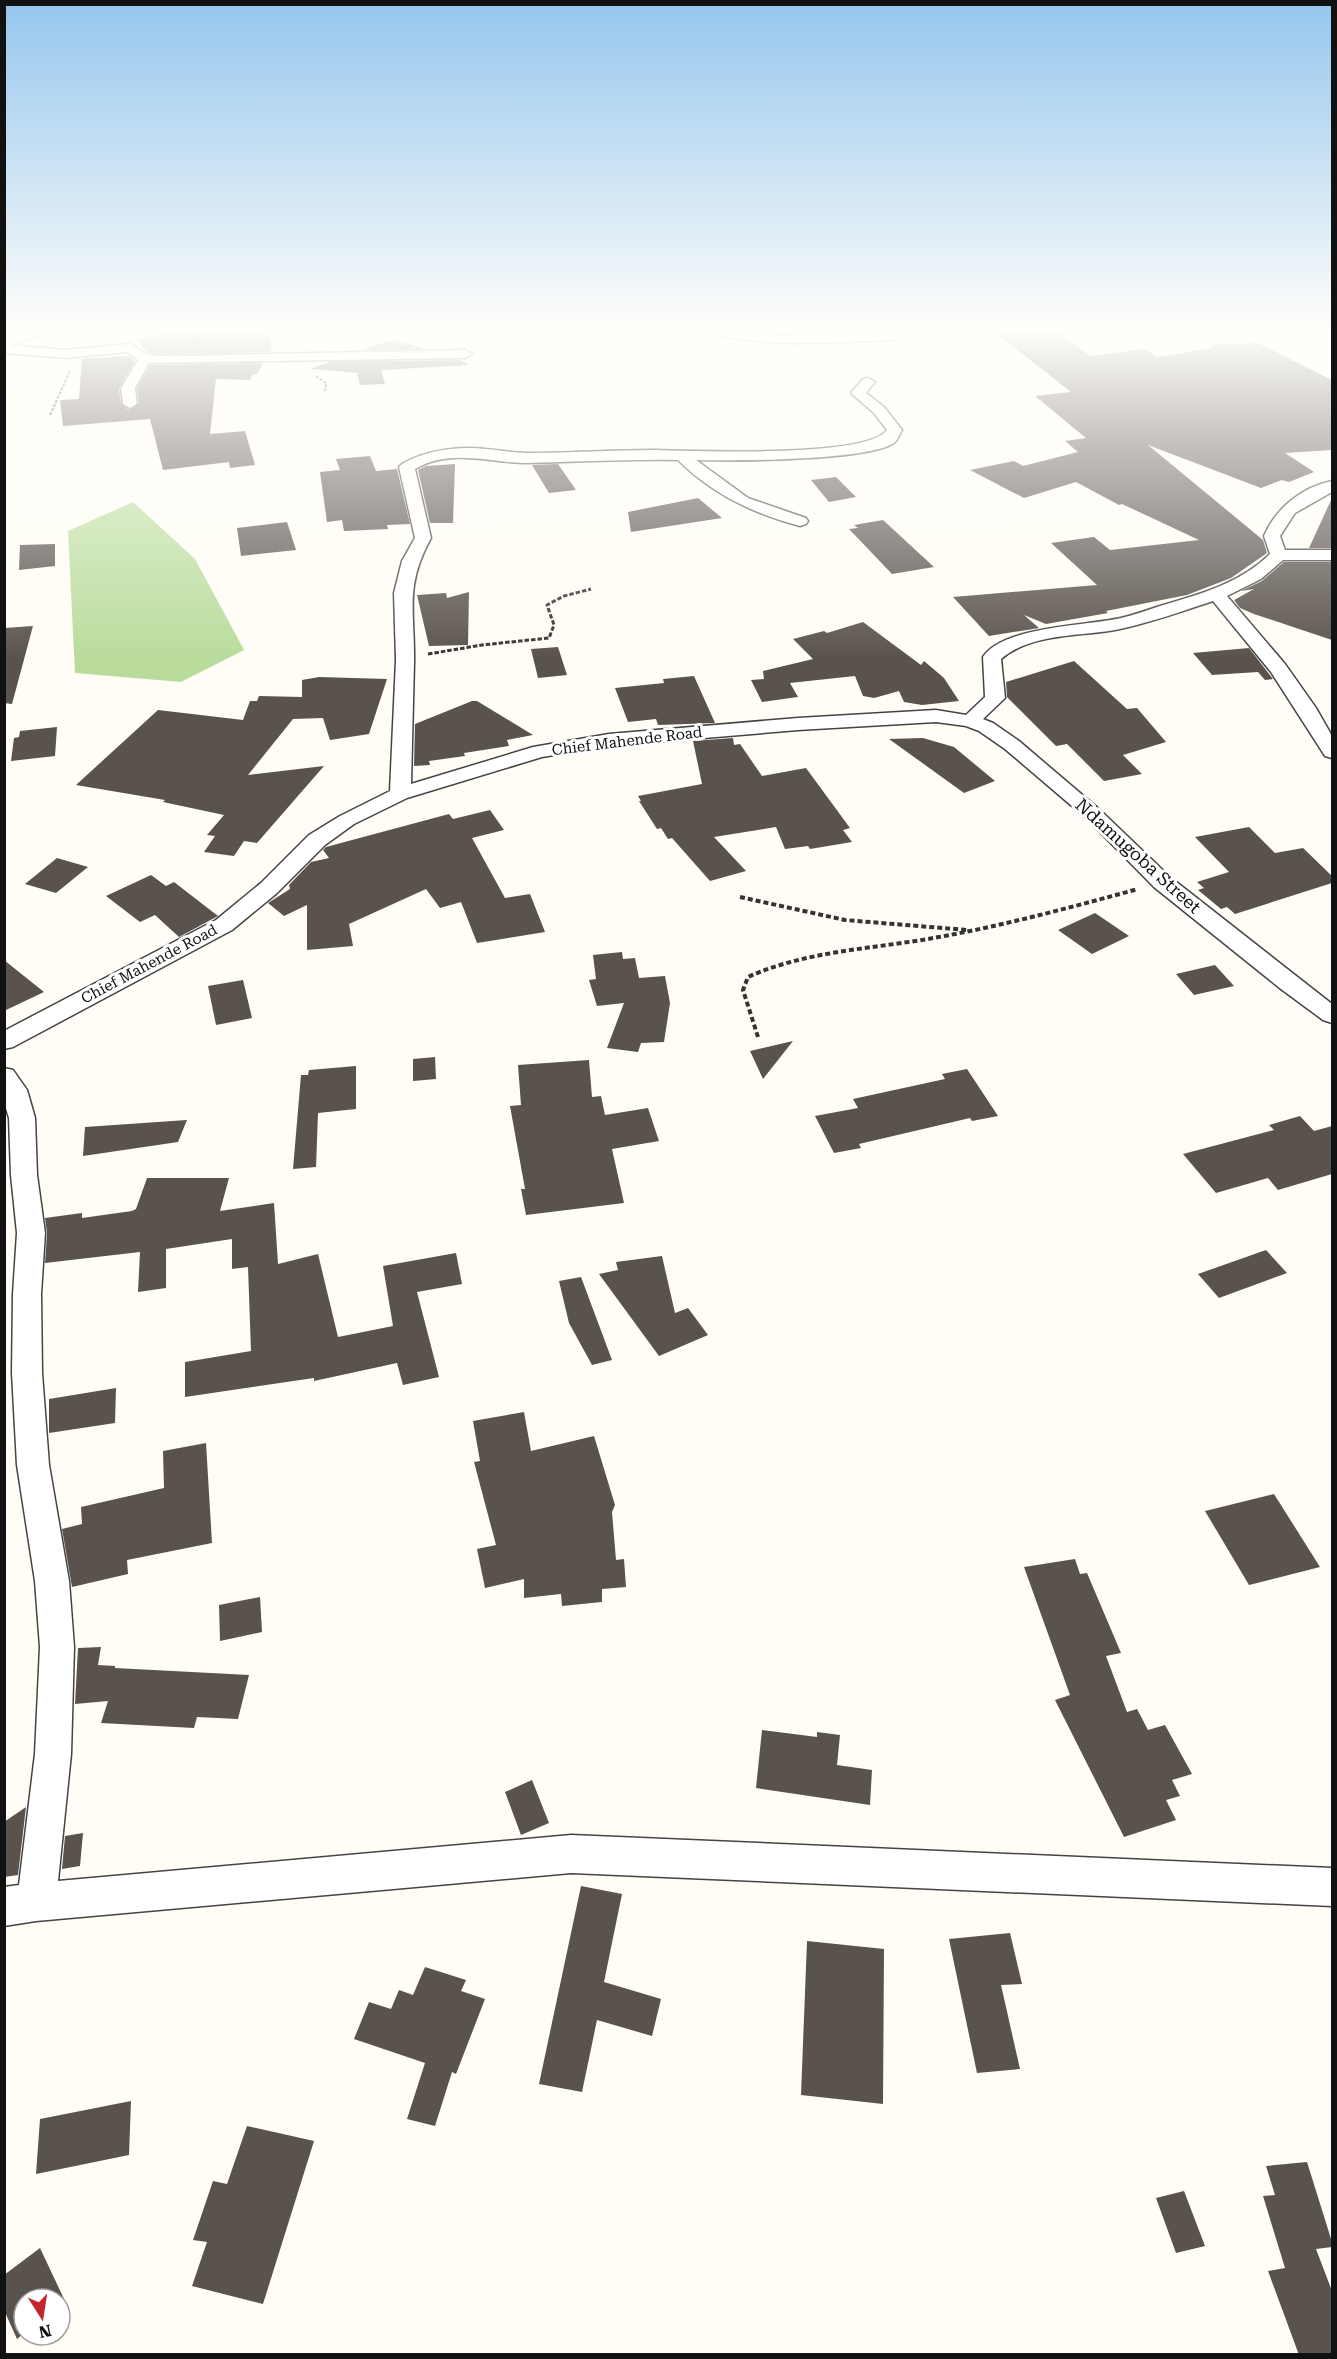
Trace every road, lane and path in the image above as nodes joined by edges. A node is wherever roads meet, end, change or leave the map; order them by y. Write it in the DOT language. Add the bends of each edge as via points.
graph roads {
  1 [pos="890,438"];
  2 [pos="683,456"];
  3 [pos="1332,486"];
  4 [pos="800,522"];
  5 [pos="1279,555"];
  6 [pos="1332,555"];
  7 [pos="591,589"];
  8 [pos="1217,596"];
  9 [pos="405,660"];
  10 [pos="970,721"];
  11 [pos="1332,752"];
  12 [pos="400,794"];
  13 [pos="1162,882"];
  14 [pos="740,897"];
  15 [pos="974,931"];
  16 [pos="1332,1016"];
  17 [pos="758,1037"];
  18 [pos="4,1041"];
  19 [pos="4,1076"];
  20 [pos="1332,1887"];
  21 [pos="20,1904"];
  1 -- 2 [label="street" via="879,444 838,451 746,457"];
  2 -- 4 [label="street" via="742,501"];
  2 -- 9 [label="street" via="525,459 482,452 416,460 407,467 423,538 410,561 403,593"];
  3 -- 5 [label="street" via="1291,506 1278,520 1272,536"];
  5 -- 6 [label="street"];
  5 -- 8 [label="street" via="1265,570"];
  7 -- 9 [label="path" via="547,605 554,627 549,638"];
  8 -- 10 [label="street" via="1115,624 1035,638 996,652 992,657 995,698"];
  8 -- 11 [label="street" via="1278,668"];
  9 -- 12 [label="street"];
  10 -- 12 [label="street, Chief Mahende Road" via="936,716 900,717 609,740 540,752"];
  10 -- 13 [label="street, Ndamugoba Street" via="1012,745 1093,814"];
  12 -- 18 [label="street, Chief Mahende Road" via="317,840 269,888 224,925"];
  13 -- 15 [label="path"];
  13 -- 16 [label="street, Ndamugoba Street"];
  14 -- 15 [label="path" via="845,920"];
  15 -- 17 [label="path" via="766,968 748,977 743,990"];
  19 -- 21 [label="street" via="14,1090 22,1118 31,1233 27,1373 33,1465 52,1581 57,1647 53,1754"];
  20 -- 21 [label="street" via="571,1854"];
}
